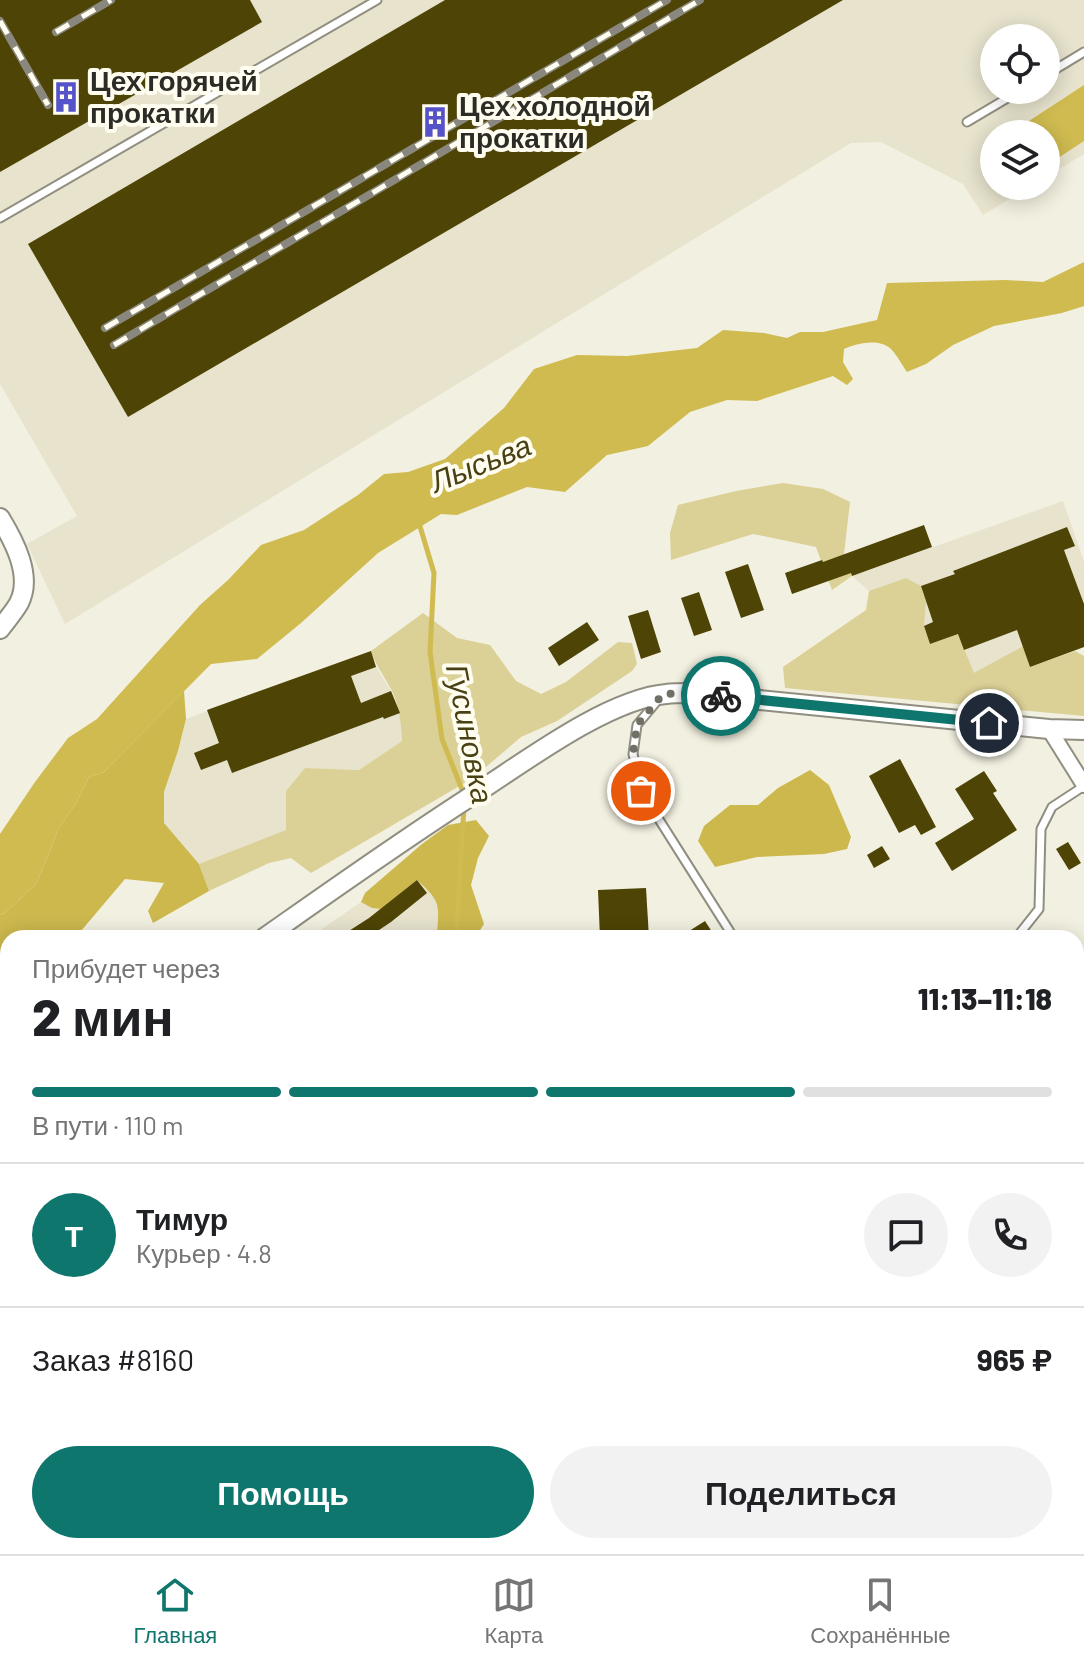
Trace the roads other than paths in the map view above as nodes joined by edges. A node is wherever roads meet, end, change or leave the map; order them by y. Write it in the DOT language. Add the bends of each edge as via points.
graph roads {
  1 [pos="377,0"];
  2 [pos="1084,52"];
  3 [pos="1060,67"];
  4 [pos="997,104"];
  5 [pos="967,122"];
  6 [pos="0,218"];
  7 [pos="0,518"];
  8 [pos="0,629"];
  9 [pos="663,694"];
  10 [pos="1049,729"];
  11 [pos="1084,730"];
  12 [pos="1084,786"];
  13 [pos="275,930"];
  14 [pos="729,930"];
  15 [pos="1022,930"];
  1 -- 6 [label="lane"];
  2 -- 3 [label="lane"];
  4 -- 5 [label="lane"];
  7 -- 8 [label="main road" via="19,557 24,586"];
  9 -- 10 [label="main road"];
  9 -- 13 [label="main road" via="588,723 420,828"];
  9 -- 14 [label="lane" via="637,725 633,754 641,791"];
  10 -- 11 [label="main road"];
  10 -- 12 [label="street"];
  12 -- 15 [label="lane" via="1052,807 1041,829 1039,909"];
}
